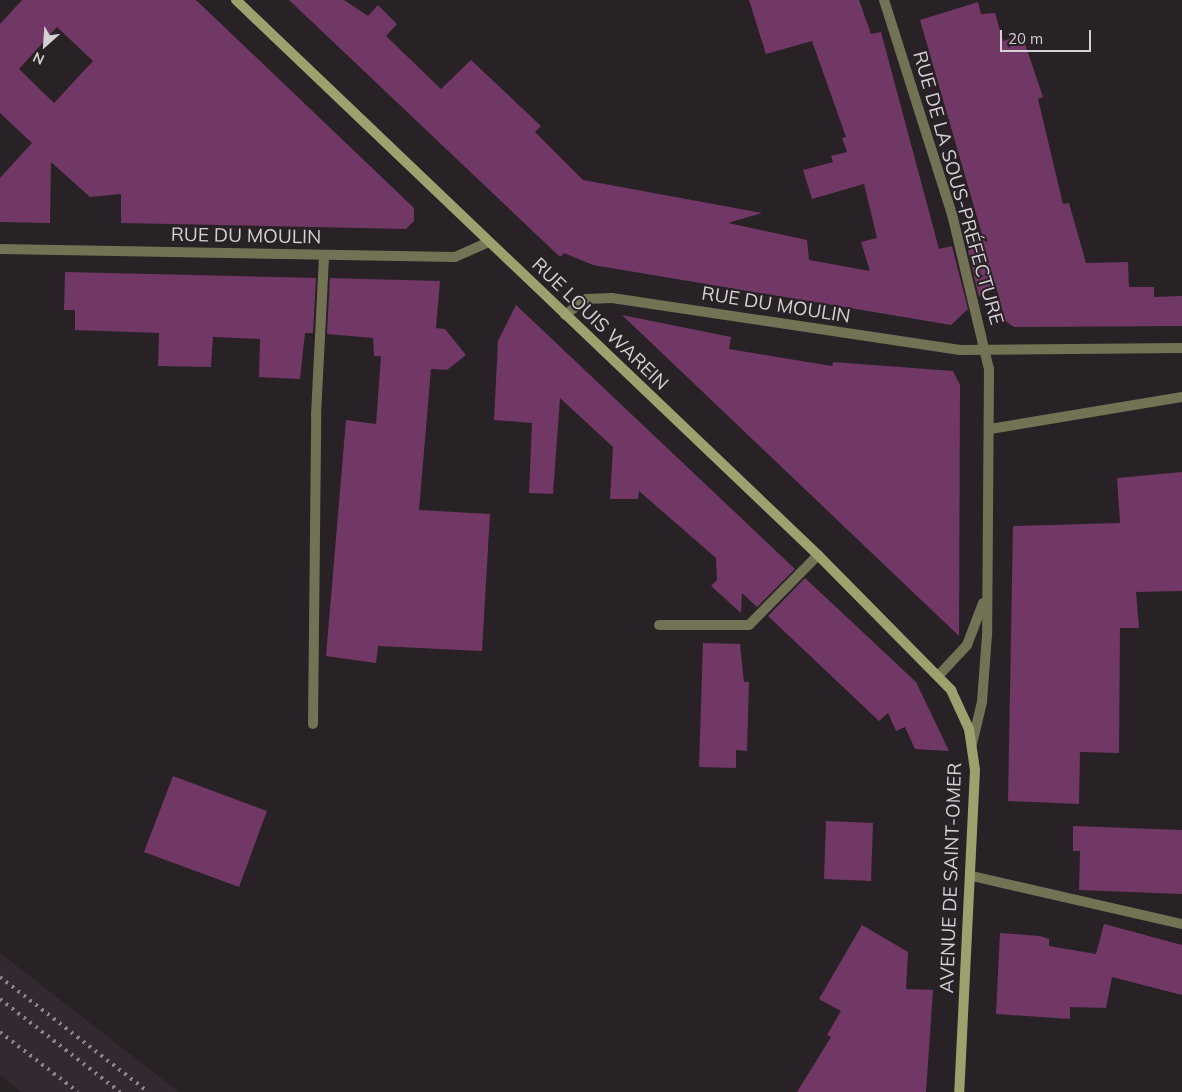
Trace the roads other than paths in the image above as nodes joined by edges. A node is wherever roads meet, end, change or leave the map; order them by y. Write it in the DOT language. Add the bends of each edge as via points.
graph roads {
  1 [pos="236,0"];
  2 [pos="884,0"];
  3 [pos="488,242"];
  4 [pos="0,249"];
  5 [pos="324,255"];
  6 [pos="565,315"];
  7 [pos="1182,348"];
  8 [pos="987,350"];
  9 [pos="1182,397"];
  10 [pos="990,429"];
  11 [pos="818,555"];
  12 [pos="984,597"];
  13 [pos="659,625"];
  14 [pos="940,674"];
  15 [pos="312,724"];
  16 [pos="972,744"];
  17 [pos="972,876"];
  18 [pos="1182,924"];
  19 [pos="959,1092"];
  1 -- 3 [label="main road, RUE LOUIS WAREIN"];
  2 -- 8 [label="street, RUE DE LA SOUS-PRÉFECTURE" via="952,214"];
  3 -- 5 [label="street, RUE DU MOULIN" via="455,257"];
  3 -- 6 [label="main road, RUE LOUIS WAREIN"];
  4 -- 5 [label="street, RUE DU MOULIN"];
  5 -- 15 [label="street" via="316,415"];
  6 -- 8 [label="street, RUE DU MOULIN" via="586,300 612,298"];
  6 -- 11 [label="main road, RUE LOUIS WAREIN"];
  7 -- 8 [label="street, RUE DU MOULIN"];
  8 -- 10 [label="street, RUE DE LA SOUS-PRÉFECTURE"];
  9 -- 10 [label="street"];
  10 -- 12 [label="street, RUE DE LA SOUS-PRÉFECTURE"];
  11 -- 13 [label="street" via="749,625"];
  11 -- 14 [label="main road, RUE LOUIS WAREIN"];
  12 -- 14 [label="street, RUE DE LA SOUS-PRÉFECTURE" via="967,645"];
  12 -- 16 [label="street, RUE DE LA SOUS-PRÉFECTURE" via="983,692"];
  14 -- 16 [label="main road, AVENUE DE SAINT-OMER" via="960,705"];
  16 -- 17 [label="main road, AVENUE DE SAINT-OMER"];
  17 -- 18 [label="street"];
  17 -- 19 [label="main road, AVENUE DE SAINT-OMER"];
}
